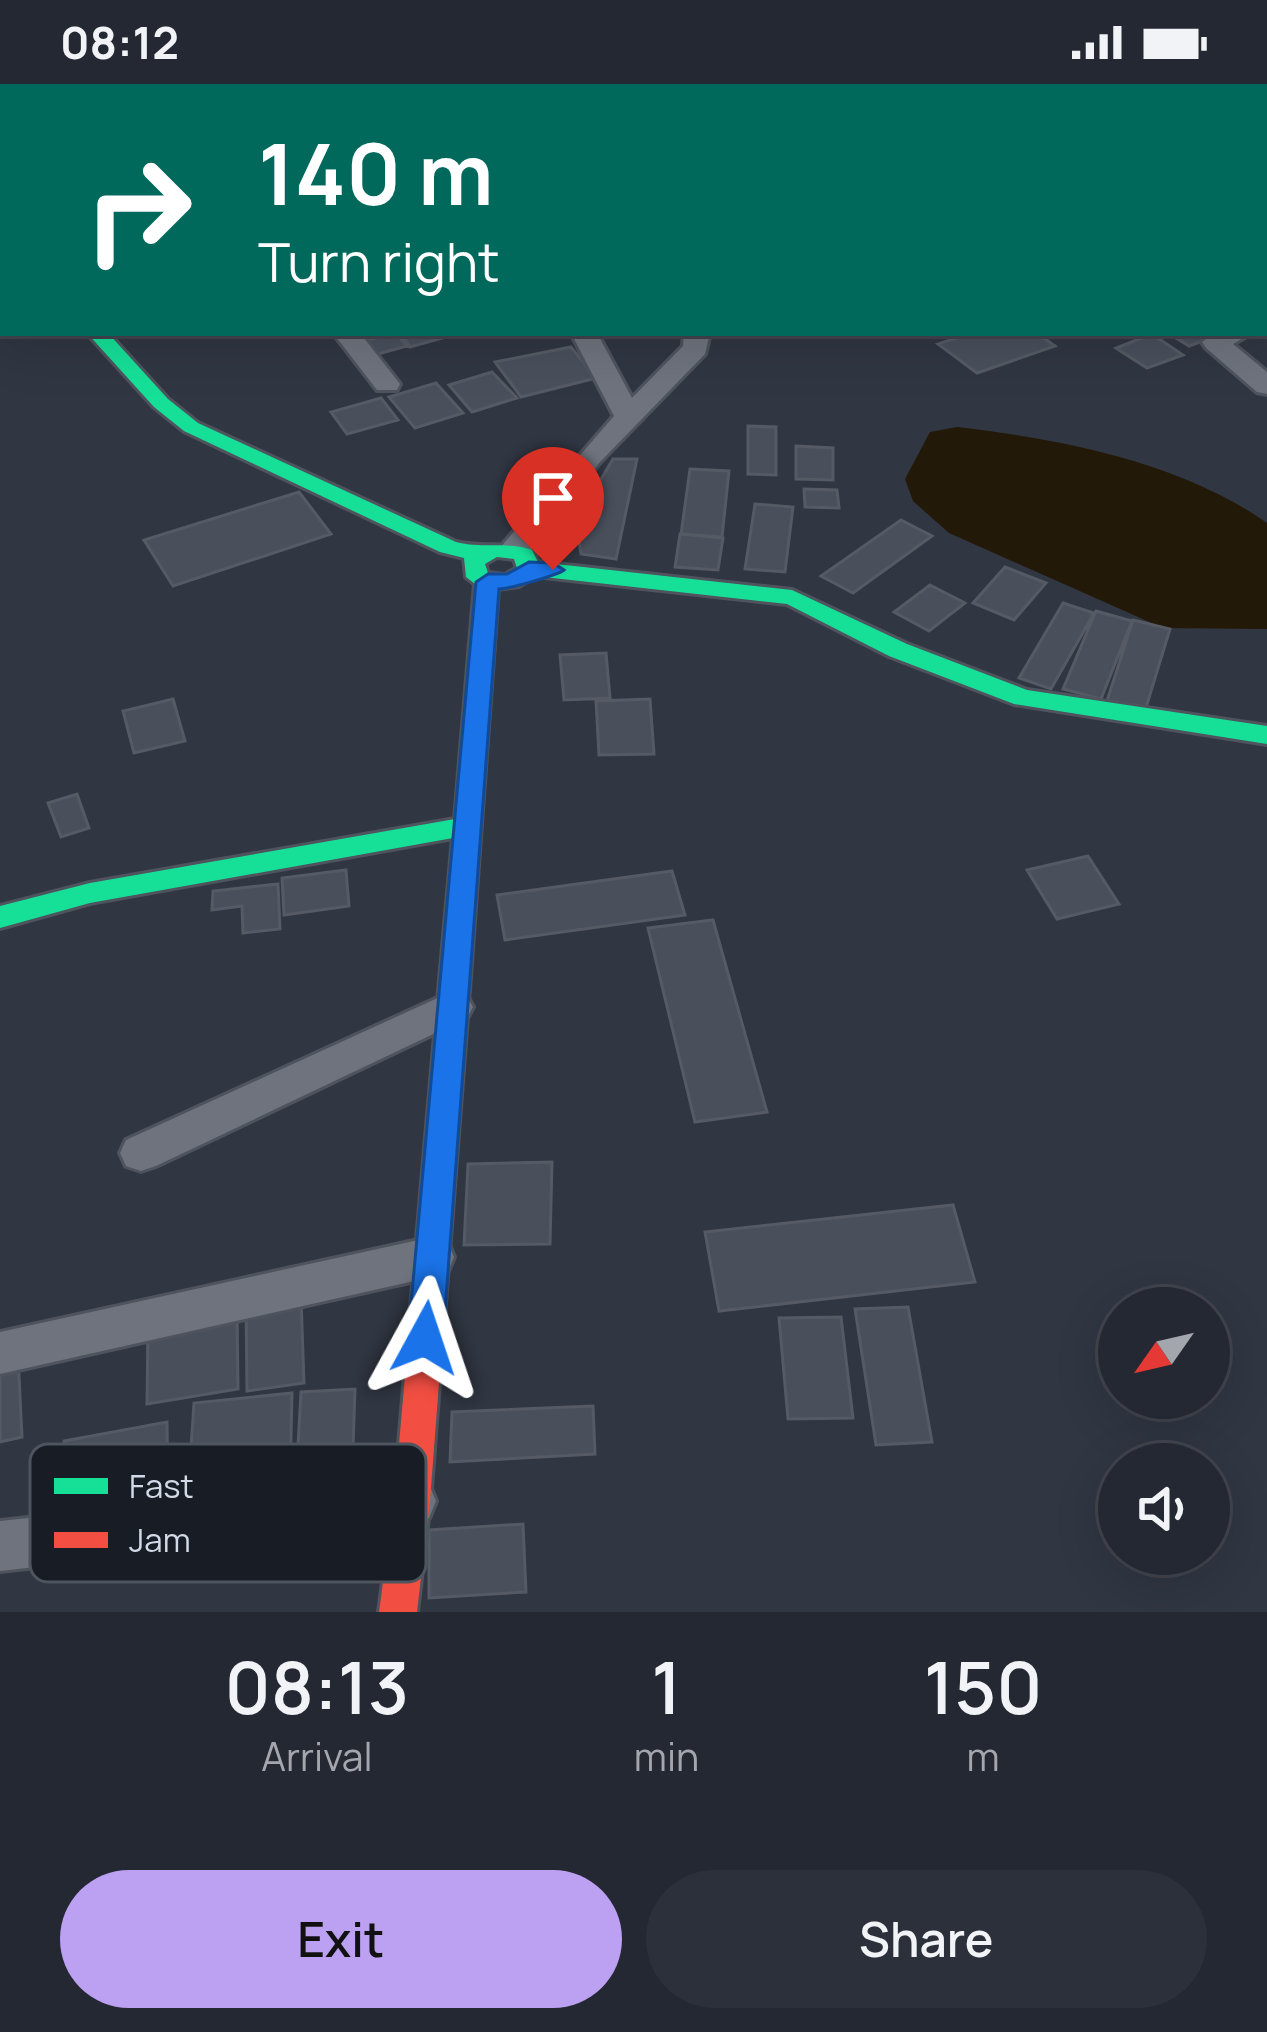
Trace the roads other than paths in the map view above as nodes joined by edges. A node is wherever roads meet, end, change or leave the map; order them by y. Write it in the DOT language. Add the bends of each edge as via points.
graph roads {
  1 [pos="101,336"];
  2 [pos="348,336"];
  3 [pos="586,336"];
  4 [pos="697,336"];
  5 [pos="1230,336"];
  6 [pos="387,384"];
  7 [pos="1267,386"];
  8 [pos="628,417"];
  9 [pos="522,560"];
  10 [pos="483,568"];
  11 [pos="1267,735"];
  12 [pos="467,826"];
  13 [pos="0,917"];
  14 [pos="453,1007"];
  15 [pos="141,1153"];
  16 [pos="432,1256"];
  17 [pos="0,1353"];
  18 [pos="417,1444"];
  19 [pos="30,1543"];
  20 [pos="0,1546"];
  21 [pos="402,1582"];
  22 [pos="398,1612"];
  1 -- 10 [label="street" via="191,428"];
  2 -- 6 [label="street"];
  3 -- 8 [label="street"];
  4 -- 8 [label="street" via="696,348"];
  5 -- 7 [label="street" via="1215,342"];
  8 -- 9 [label="street"];
  9 -- 10 [label="street" via="513,581"];
  9 -- 11 [label="street" via="791,598 1023,698"];
  10 -- 12 [label="street"];
  12 -- 13 [label="street" via="90,893"];
  12 -- 14 [label="street"];
  14 -- 15 [label="street"];
  14 -- 16 [label="street"];
  16 -- 17 [label="street"];
  16 -- 18 [label="street"];
  19 -- 20 [label="street"];
  21 -- 22 [label="street"];
}
